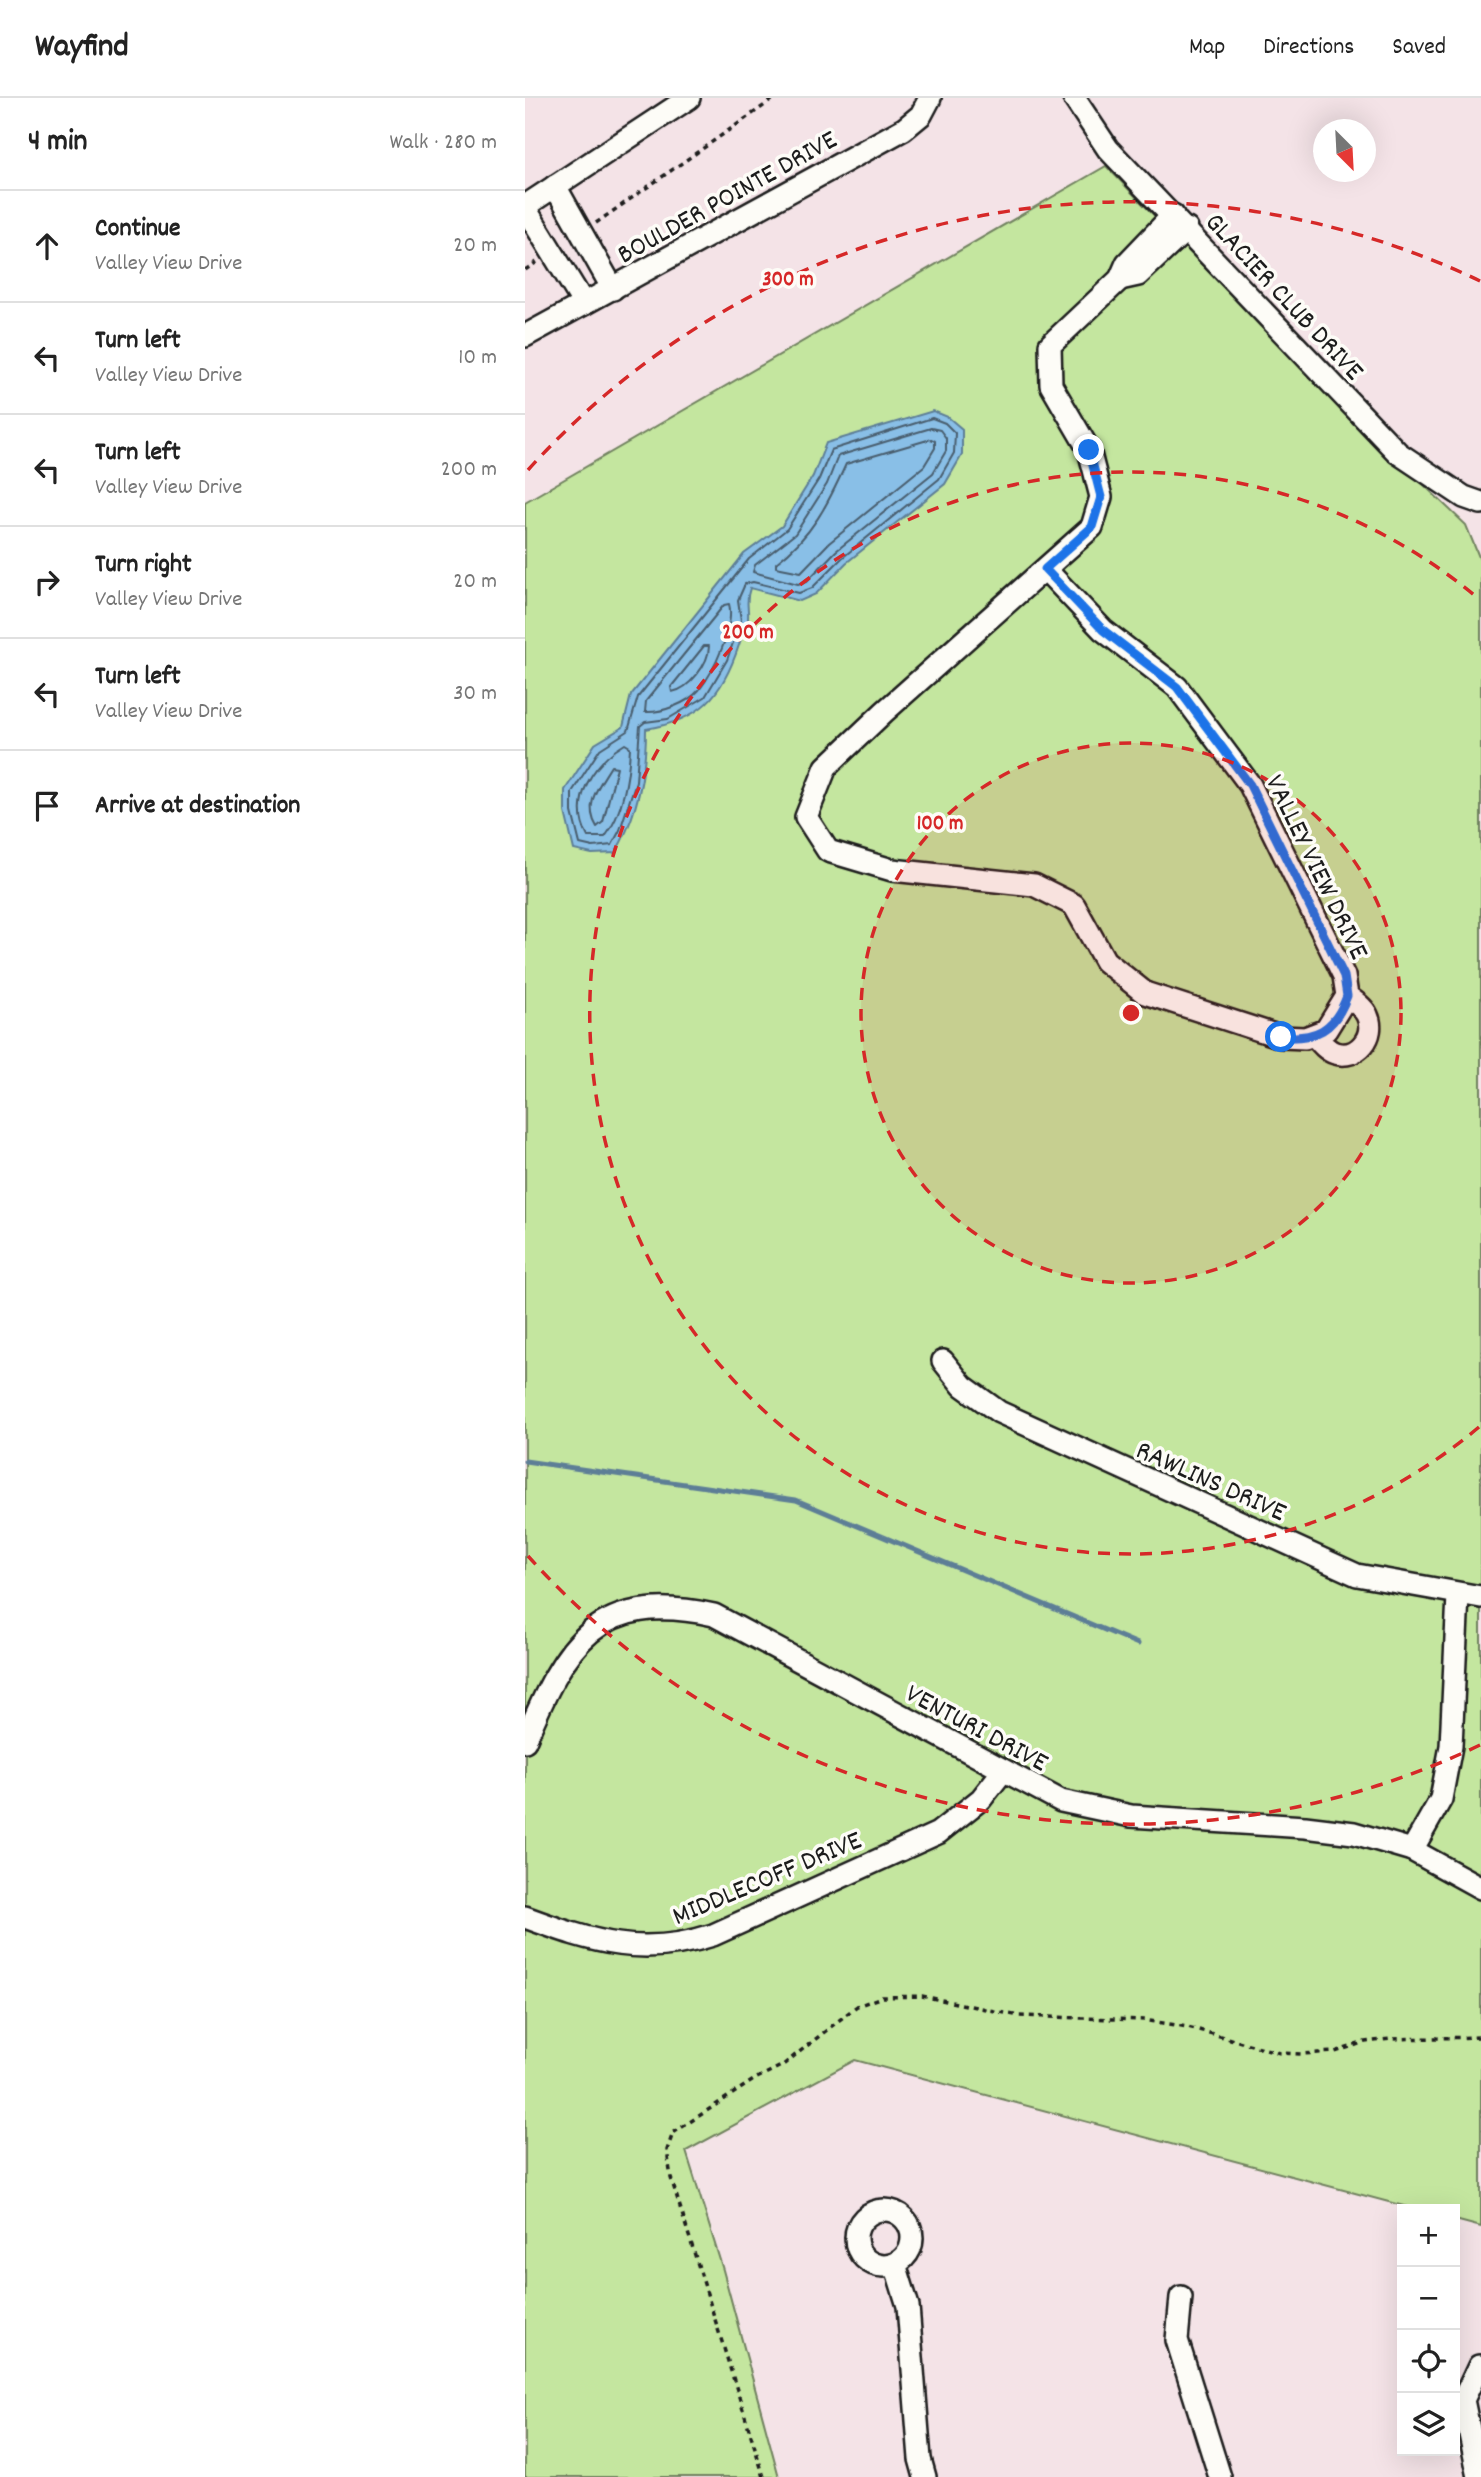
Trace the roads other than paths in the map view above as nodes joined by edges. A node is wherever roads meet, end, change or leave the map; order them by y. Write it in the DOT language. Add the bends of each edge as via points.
graph roads {
  1 [pos="689,98"];
  2 [pos="930,98"];
  3 [pos="1074,98"];
  4 [pos="666,105"];
  5 [pos="555,186"];
  6 [pos="525,207"];
  7 [pos="1180,222"];
  8 [pos="613,289"];
  9 [pos="584,304"];
  10 [pos="525,336"];
  11 [pos="1481,503"];
  12 [pos="1045,569"];
  13 [pos="1347,996"];
  14 [pos="1314,1035"];
  15 [pos="943,1360"];
  16 [pos="1458,1595"];
  17 [pos="1481,1597"];
  18 [pos="525,1741"];
  19 [pos="1003,1771"];
  20 [pos="1412,1850"];
  21 [pos="1481,1888"];
  22 [pos="525,1917"];
  23 [pos="895,2264"];
  24 [pos="1181,2297"];
  25 [pos="1479,2366"];
  26 [pos="925,2477"];
  27 [pos="1220,2477"];
  28 [pos="1479,2477"];
  1 -- 4 [label="street"];
  2 -- 8 [label="street, BOULDER POINTE DRIVE" via="921,115 904,129"];
  3 -- 7 [label="street, GLACIER CLUB DRIVE" via="1108,149"];
  4 -- 5 [label="street"];
  5 -- 6 [label="street"];
  5 -- 8 [label="street, BOULDER POINTE DRIVE"];
  6 -- 9 [label="street"];
  7 -- 11 [label="street, GLACIER CLUB DRIVE" via="1398,453 1464,497"];
  7 -- 12 [label="street" via="1126,262 1120,279 1051,345 1051,385 1089,450 1101,497 1092,527"];
  8 -- 9 [label="street, BOULDER POINTE DRIVE"];
  9 -- 10 [label="street, BOULDER POINTE DRIVE"];
  12 -- 13 [label="street, VALLEY VIEW DRIVE" via="1103,630 1177,687 1250,785 1344,976"];
  12 -- 14 [label="street" via="826,767 806,817 828,851 892,870 1034,885 1075,905 1105,961 1145,993 1281,1037"];
  13 -- 14 [label="street, VALLEY VIEW DRIVE" via="1326,1030"];
  13 -- 14 [label="street" via="1367,1015 1370,1033 1366,1041 1342,1055 1327,1049"];
  15 -- 16 [label="street, RAWLINS DRIVE" via="963,1385 999,1412 1140,1478 1357,1575"];
  16 -- 17 [label="street, RAWLINS DRIVE"];
  16 -- 20 [label="street" via="1451,1746 1441,1798"];
  18 -- 19 [label="street, VENTURI DRIVE" via="551,1678 581,1640 617,1617 666,1607 714,1615"];
  19 -- 20 [label="street, VENTURI DRIVE" via="1061,1801 1094,1810 1354,1833"];
  19 -- 22 [label="street, MIDDLECOFF DRIVE" via="981,1799 938,1833 684,1944 635,1947 600,1942"];
  20 -- 21 [label="street, VENTURI DRIVE"];
  23 -- 26 [label="street" via="908,2306"];
  24 -- 27 [label="street" via="1177,2340"];
  25 -- 28 [label="street" via="1463,2400"];
}
